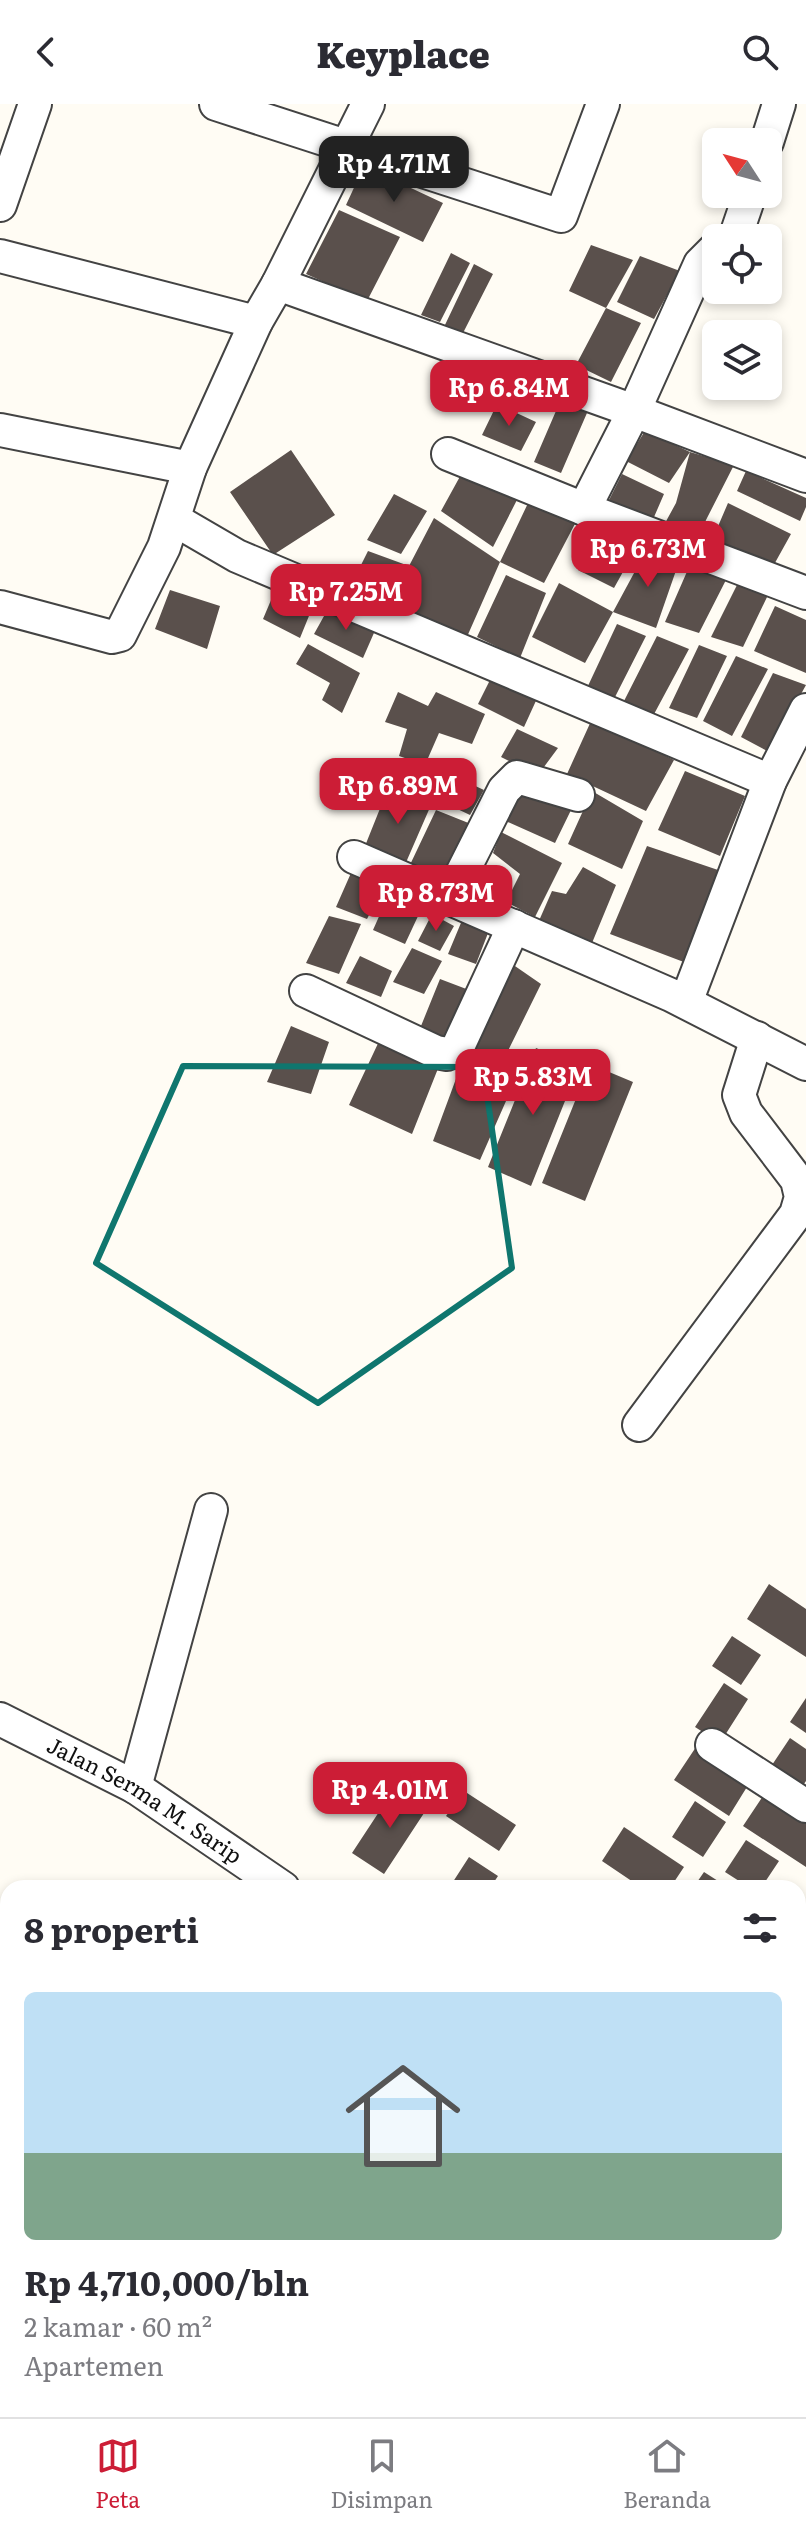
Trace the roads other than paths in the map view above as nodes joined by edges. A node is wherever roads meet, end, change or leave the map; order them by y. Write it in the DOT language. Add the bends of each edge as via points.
graph roads {
  1 [pos="35,104"];
  2 [pos="216,104"];
  3 [pos="368,104"];
  4 [pos="603,104"];
  5 [pos="779,104"];
  6 [pos="771,128"];
  7 [pos="345,147"];
  8 [pos="0,205"];
  9 [pos="0,256"];
  10 [pos="702,262"];
  11 [pos="278,284"];
  12 [pos="256,322"];
  13 [pos="634,411"];
  14 [pos="0,430"];
  15 [pos="448,454"];
  16 [pos="190,468"];
  17 [pos="806,476"];
  18 [pos="584,509"];
  19 [pos="175,520"];
  20 [pos="806,593"];
  21 [pos="0,607"];
  22 [pos="806,710"];
  23 [pos="770,781"];
  24 [pos="578,795"];
  25 [pos="354,857"];
  26 [pos="449,899"];
  27 [pos="514,926"];
  28 [pos="306,991"];
  29 [pos="686,1002"];
  30 [pos="757,1038"];
  31 [pos="806,1064"];
  32 [pos="639,1425"];
  33 [pos="211,1510"];
  34 [pos="0,1719"];
  35 [pos="712,1745"];
  36 [pos="135,1787"];
  37 [pos="806,1806"];
  38 [pos="271,1880"];
  1 -- 8 [label="street"];
  2 -- 7 [label="street"];
  3 -- 7 [label="street"];
  4 -- 7 [label="street" via="561,216"];
  5 -- 6 [label="street"];
  7 -- 11 [label="street"];
  9 -- 12 [label="street"];
  10 -- 13 [label="street"];
  11 -- 12 [label="street"];
  11 -- 13 [label="street"];
  12 -- 16 [label="street"];
  13 -- 17 [label="street"];
  13 -- 18 [label="street"];
  14 -- 16 [label="street"];
  15 -- 18 [label="street"];
  16 -- 19 [label="street"];
  18 -- 20 [label="street"];
  19 -- 21 [label="street" via="120,635"];
  19 -- 23 [label="street" via="237,556"];
  22 -- 23 [label="street"];
  23 -- 29 [label="street"];
  24 -- 26 [label="street" via="528,779 510,781"];
  25 -- 26 [label="street"];
  26 -- 27 [label="street"];
  27 -- 28 [label="street" via="457,1049 447,1054"];
  27 -- 29 [label="street"];
  29 -- 30 [label="street"];
  30 -- 31 [label="street"];
  30 -- 32 [label="street" via="739,1095 746,1113 797,1180 801,1197 796,1214"];
  33 -- 36 [label="street"];
  34 -- 36 [label="street, Jalan Serma M. Sarip"];
  35 -- 37 [label="street"];
  36 -- 38 [label="street, Jalan Serma M. Sarip"];
}
